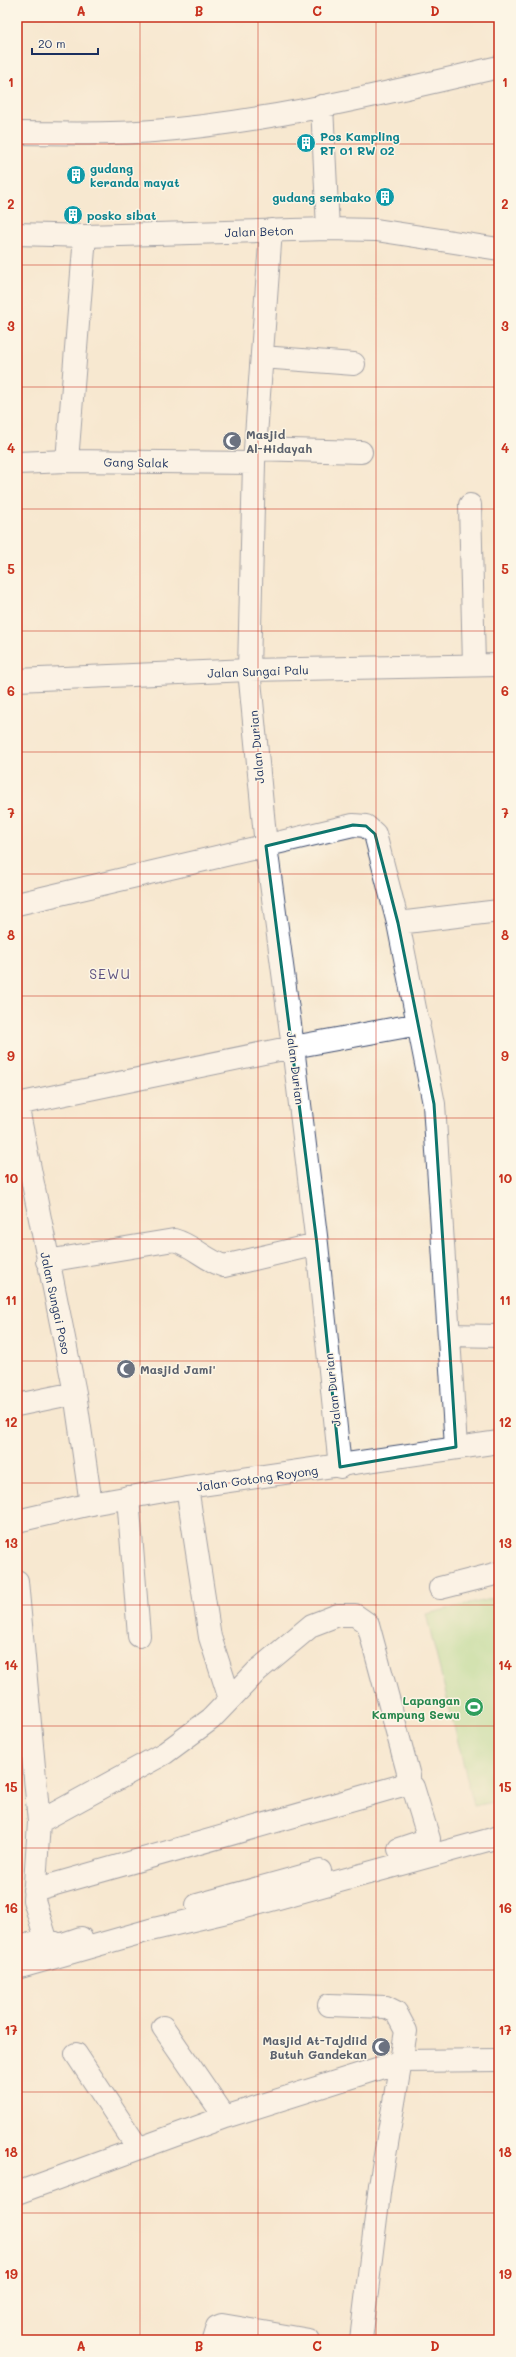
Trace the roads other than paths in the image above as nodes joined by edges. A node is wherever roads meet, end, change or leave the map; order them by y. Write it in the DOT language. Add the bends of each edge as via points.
graph roads {
  1 [pos="499,67"];
  2 [pos="322,106"];
  3 [pos="17,134"];
  4 [pos="328,228"];
  5 [pos="271,230"];
  6 [pos="17,234"];
  7 [pos="85,236"];
  8 [pos="499,249"];
  9 [pos="262,357"];
  10 [pos="354,364"];
  11 [pos="361,452"];
  12 [pos="255,456"];
  13 [pos="67,461"];
  14 [pos="17,463"];
  15 [pos="470,505"];
  16 [pos="474,665"];
  17 [pos="499,665"];
  18 [pos="249,670"];
  19 [pos="17,680"];
  20 [pos="266,846"];
  21 [pos="17,904"];
  22 [pos="499,912"];
  23 [pos="398,923"];
  24 [pos="419,1024"];
  25 [pos="293,1047"];
  26 [pos="17,1104"];
  27 [pos="317,1244"];
  28 [pos="47,1261"];
  29 [pos="449,1335"];
  30 [pos="499,1336"];
  31 [pos="75,1393"];
  32 [pos="17,1405"];
  33 [pos="499,1442"];
  34 [pos="456,1447"];
  35 [pos="340,1467"];
  36 [pos="187,1487"];
  37 [pos="128,1497"];
  38 [pos="91,1504"];
  39 [pos="17,1521"];
  40 [pos="499,1573"];
  41 [pos="440,1588"];
  42 [pos="18,1593"];
  43 [pos="139,1636"];
  44 [pos="230,1699"];
  45 [pos="22,1718"];
  46 [pos="407,1781"];
  47 [pos="39,1822"];
  48 [pos="499,1837"];
  49 [pos="34,1890"];
  50 [pos="46,1939"];
  51 [pos="17,1948"];
  52 [pos="17,1968"];
  53 [pos="329,2005"];
  54 [pos="163,2027"];
  55 [pos="76,2054"];
  56 [pos="499,2060"];
  57 [pos="402,2062"];
  58 [pos="225,2117"];
  59 [pos="138,2148"];
  60 [pos="17,2193"];
  61 [pos="213,2340"];
  62 [pos="309,2340"];
  63 [pos="361,2340"];
  1 -- 2 [label="street"];
  2 -- 3 [label="street" via="236,121 153,131"];
  2 -- 4 [label="street"];
  4 -- 5 [label="street, Jalan Beton"];
  4 -- 8 [label="street, Jalan Beton" via="376,230"];
  5 -- 7 [label="street, Jalan Beton"];
  5 -- 9 [label="street, Jalan Durian"];
  6 -- 7 [label="street, Jalan Beton"];
  7 -- 13 [label="street"];
  9 -- 10 [label="street"];
  9 -- 12 [label="street, Jalan Durian"];
  11 -- 12 [label="street, Gang Salak"];
  12 -- 13 [label="street, Gang Salak"];
  12 -- 18 [label="street, Jalan Durian"];
  13 -- 14 [label="street, Gang Salak"];
  15 -- 16 [label="street"];
  16 -- 17 [label="street, Jalan Sungai Palu"];
  16 -- 18 [label="street, Jalan Sungai Palu"];
  18 -- 19 [label="street, Jalan Sungai Palu"];
  18 -- 20 [label="street, Jalan Durian"];
  20 -- 21 [label="street"];
  20 -- 23 [label="street" via="353,825 366,826 375,834"];
  20 -- 25 [label="street, Jalan Durian"];
  22 -- 23 [label="street"];
  23 -- 24 [label="street"];
  24 -- 25 [label="street"];
  24 -- 29 [label="street" via="434,1104"];
  25 -- 26 [label="street"];
  25 -- 27 [label="street, Jalan Durian"];
  26 -- 28 [label="street, Jalan Sungai Poso"];
  27 -- 28 [label="street" via="224,1266 210,1262 186,1243 174,1240"];
  27 -- 35 [label="street, Jalan Durian"];
  28 -- 31 [label="street, Jalan Sungai Poso"];
  29 -- 30 [label="street"];
  29 -- 34 [label="street"];
  31 -- 32 [label="street"];
  31 -- 38 [label="street, Jalan Sungai Poso"];
  33 -- 34 [label="street, Jalan Gotong Royong"];
  34 -- 35 [label="street, Jalan Gotong Royong"];
  35 -- 36 [label="street, Jalan Gotong Royong"];
  36 -- 37 [label="street, Jalan Gotong Royong"];
  36 -- 44 [label="street" via="210,1637"];
  37 -- 38 [label="street, Jalan Gotong Royong"];
  37 -- 43 [label="street"];
  38 -- 39 [label="street, Jalan Gotong Royong"];
  40 -- 41 [label="street"];
  42 -- 45 [label="street"];
  44 -- 46 [label="street" via="258,1670 312,1625 338,1614 355,1615 368,1624 409,1776"];
  44 -- 47 [label="street" via="211,1719 165,1753"];
  45 -- 47 [label="street"];
  46 -- 49 [label="street" via="403,1785"];
  46 -- 50 [label="street" via="413,1787 429,1837 427,1841 60,1944"];
  47 -- 49 [label="street"];
  48 -- 52 [label="street"];
  49 -- 50 [label="street" via="35,1905"];
  50 -- 51 [label="street"];
  53 -- 57 [label="street" via="386,2007 396,2012 406,2031"];
  54 -- 58 [label="street"];
  55 -- 59 [label="street"];
  56 -- 57 [label="street"];
  57 -- 58 [label="street"];
  57 -- 63 [label="street" via="382,2176"];
  58 -- 59 [label="street"];
  59 -- 60 [label="street"];
  61 -- 62 [label="street" via="217,2327 222,2325"];
}
